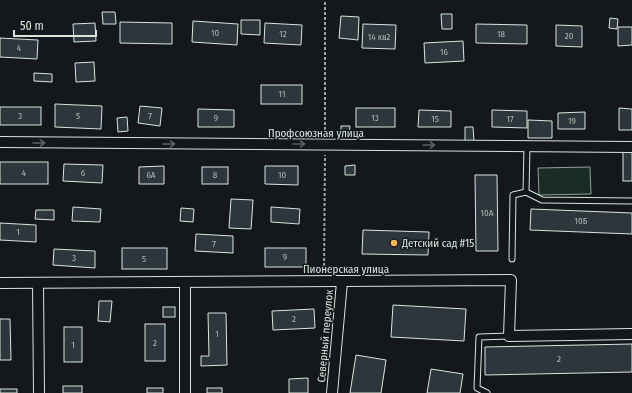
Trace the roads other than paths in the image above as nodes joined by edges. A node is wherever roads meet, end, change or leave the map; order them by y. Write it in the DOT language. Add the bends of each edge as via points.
graph roads {
  1 [pos="0,142"];
  2 [pos="527,146"];
  3 [pos="632,147"];
  4 [pos="526,192"];
  5 [pos="632,201"];
  6 [pos="512,259"];
  7 [pos="185,282"];
  8 [pos="342,282"];
  9 [pos="0,283"];
  10 [pos="38,283"];
  11 [pos="632,334"];
  12 [pos="509,336"];
  13 [pos="39,393"];
  14 [pos="185,393"];
  15 [pos="332,393"];
  16 [pos="488,393"];
  1 -- 2 [label="street, Профсоюзная улица, one-way"];
  2 -- 3 [label="street, Профсоюзная улица"];
  2 -- 4 [label="lane"];
  4 -- 5 [label="lane" via="542,200"];
  4 -- 6 [label="lane" via="513,195"];
  7 -- 8 [label="street, Пионерская улица"];
  7 -- 10 [label="street, Пионерская улица"];
  7 -- 14 [label="street"];
  8 -- 12 [label="street, Пионерская улица" via="511,280"];
  8 -- 15 [label="street, Северный переулок"];
  9 -- 10 [label="street, Пионерская улица"];
  10 -- 13 [label="street"];
  11 -- 12 [label="street"];
  12 -- 16 [label="lane" via="479,337 477,388"];
}
